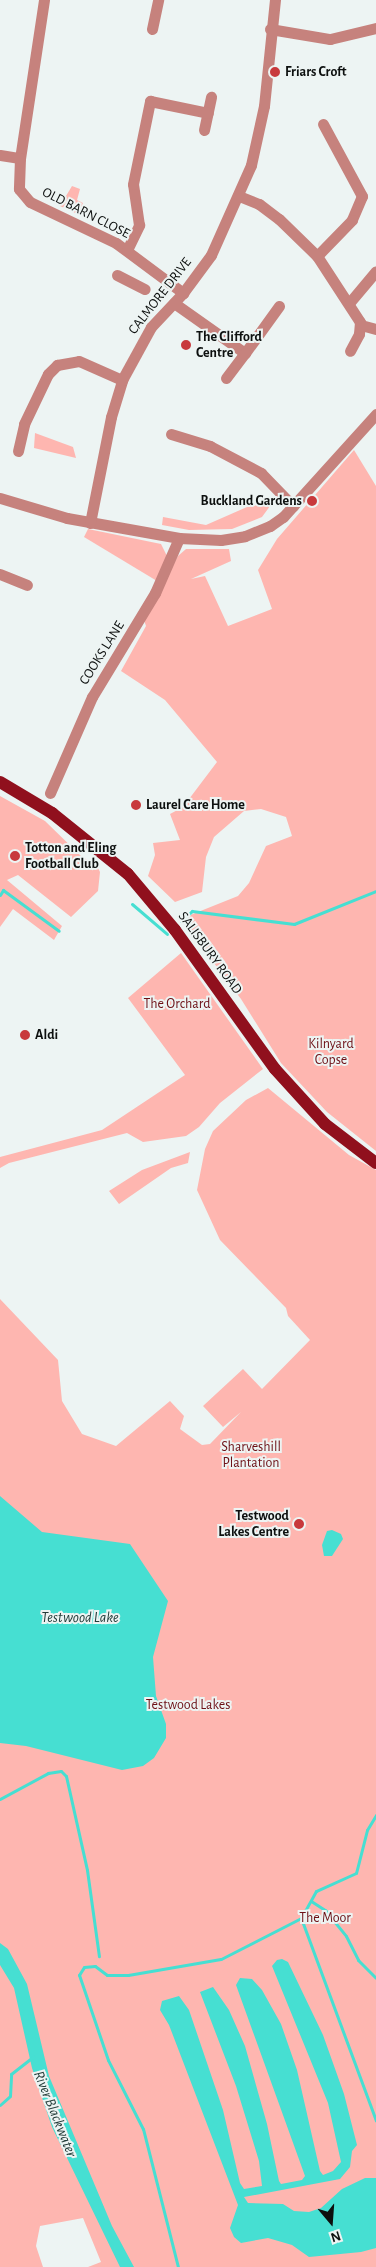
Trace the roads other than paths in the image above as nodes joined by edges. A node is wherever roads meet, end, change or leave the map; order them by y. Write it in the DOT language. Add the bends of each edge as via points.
graph roads {
  1 [pos="44,0"];
  2 [pos="158,0"];
  3 [pos="275,0"];
  4 [pos="376,28"];
  5 [pos="152,29"];
  6 [pos="270,29"];
  7 [pos="212,97"];
  8 [pos="208,113"];
  9 [pos="323,124"];
  10 [pos="204,130"];
  11 [pos="0,155"];
  12 [pos="20,158"];
  13 [pos="239,196"];
  14 [pos="127,250"];
  15 [pos="317,256"];
  16 [pos="150,268"];
  17 [pos="376,271"];
  18 [pos="117,275"];
  19 [pos="183,293"];
  20 [pos="174,302"];
  21 [pos="350,302"];
  22 [pos="279,306"];
  23 [pos="361,325"];
  24 [pos="376,329"];
  25 [pos="350,351"];
  26 [pos="245,353"];
  27 [pos="226,378"];
  28 [pos="122,380"];
  29 [pos="376,414"];
  30 [pos="172,434"];
  31 [pos="18,451"];
  32 [pos="0,498"];
  33 [pos="293,506"];
  34 [pos="90,523"];
  35 [pos="179,538"];
  36 [pos="0,574"];
  37 [pos="27,585"];
  38 [pos="0,782"];
  39 [pos="55,789"];
  40 [pos="376,1163"];
  1 -- 12 [label="street, OLD BARN CLOSE"];
  2 -- 5 [label="street"];
  3 -- 6 [label="street, CALMORE DRIVE"];
  4 -- 6 [label="street" via="330,39"];
  6 -- 13 [label="street, CALMORE DRIVE" via="261,127"];
  7 -- 8 [label="street"];
  8 -- 10 [label="street"];
  8 -- 14 [label="street" via="150,101 133,184 139,225"];
  9 -- 15 [label="street" via="362,196 352,220"];
  11 -- 12 [label="street"];
  12 -- 14 [label="street, OLD BARN CLOSE" via="19,183 25,198"];
  13 -- 15 [label="street" via="259,204 279,219"];
  13 -- 19 [label="street, CALMORE DRIVE" via="211,255"];
  14 -- 16 [label="street, OLD BARN CLOSE"];
  15 -- 21 [label="street"];
  16 -- 18 [label="street" via="142,287"];
  16 -- 19 [label="street, OLD BARN CLOSE"];
  17 -- 21 [label="street"];
  19 -- 20 [label="street, CALMORE DRIVE"];
  20 -- 26 [label="street"];
  20 -- 28 [label="street, CALMORE DRIVE" via="151,327"];
  21 -- 23 [label="street"];
  22 -- 26 [label="street"];
  23 -- 24 [label="street"];
  23 -- 25 [label="street"];
  26 -- 27 [label="street"];
  28 -- 31 [label="street" via="79,361 56,365 48,374 24,424"];
  28 -- 34 [label="street, CALMORE DRIVE" via="109,426"];
  29 -- 33 [label="street"];
  30 -- 33 [label="street" via="210,446 261,473"];
  32 -- 34 [label="street"];
  33 -- 35 [label="street" via="270,526 245,536 221,540"];
  34 -- 35 [label="street"];
  35 -- 39 [label="street, COOKS LANE" via="155,593 92,697"];
  36 -- 37 [label="street"];
  38 -- 40 [label="main road, SALISBURY ROAD" via="52,813 128,874 176,930 275,1069 325,1124"];
}
